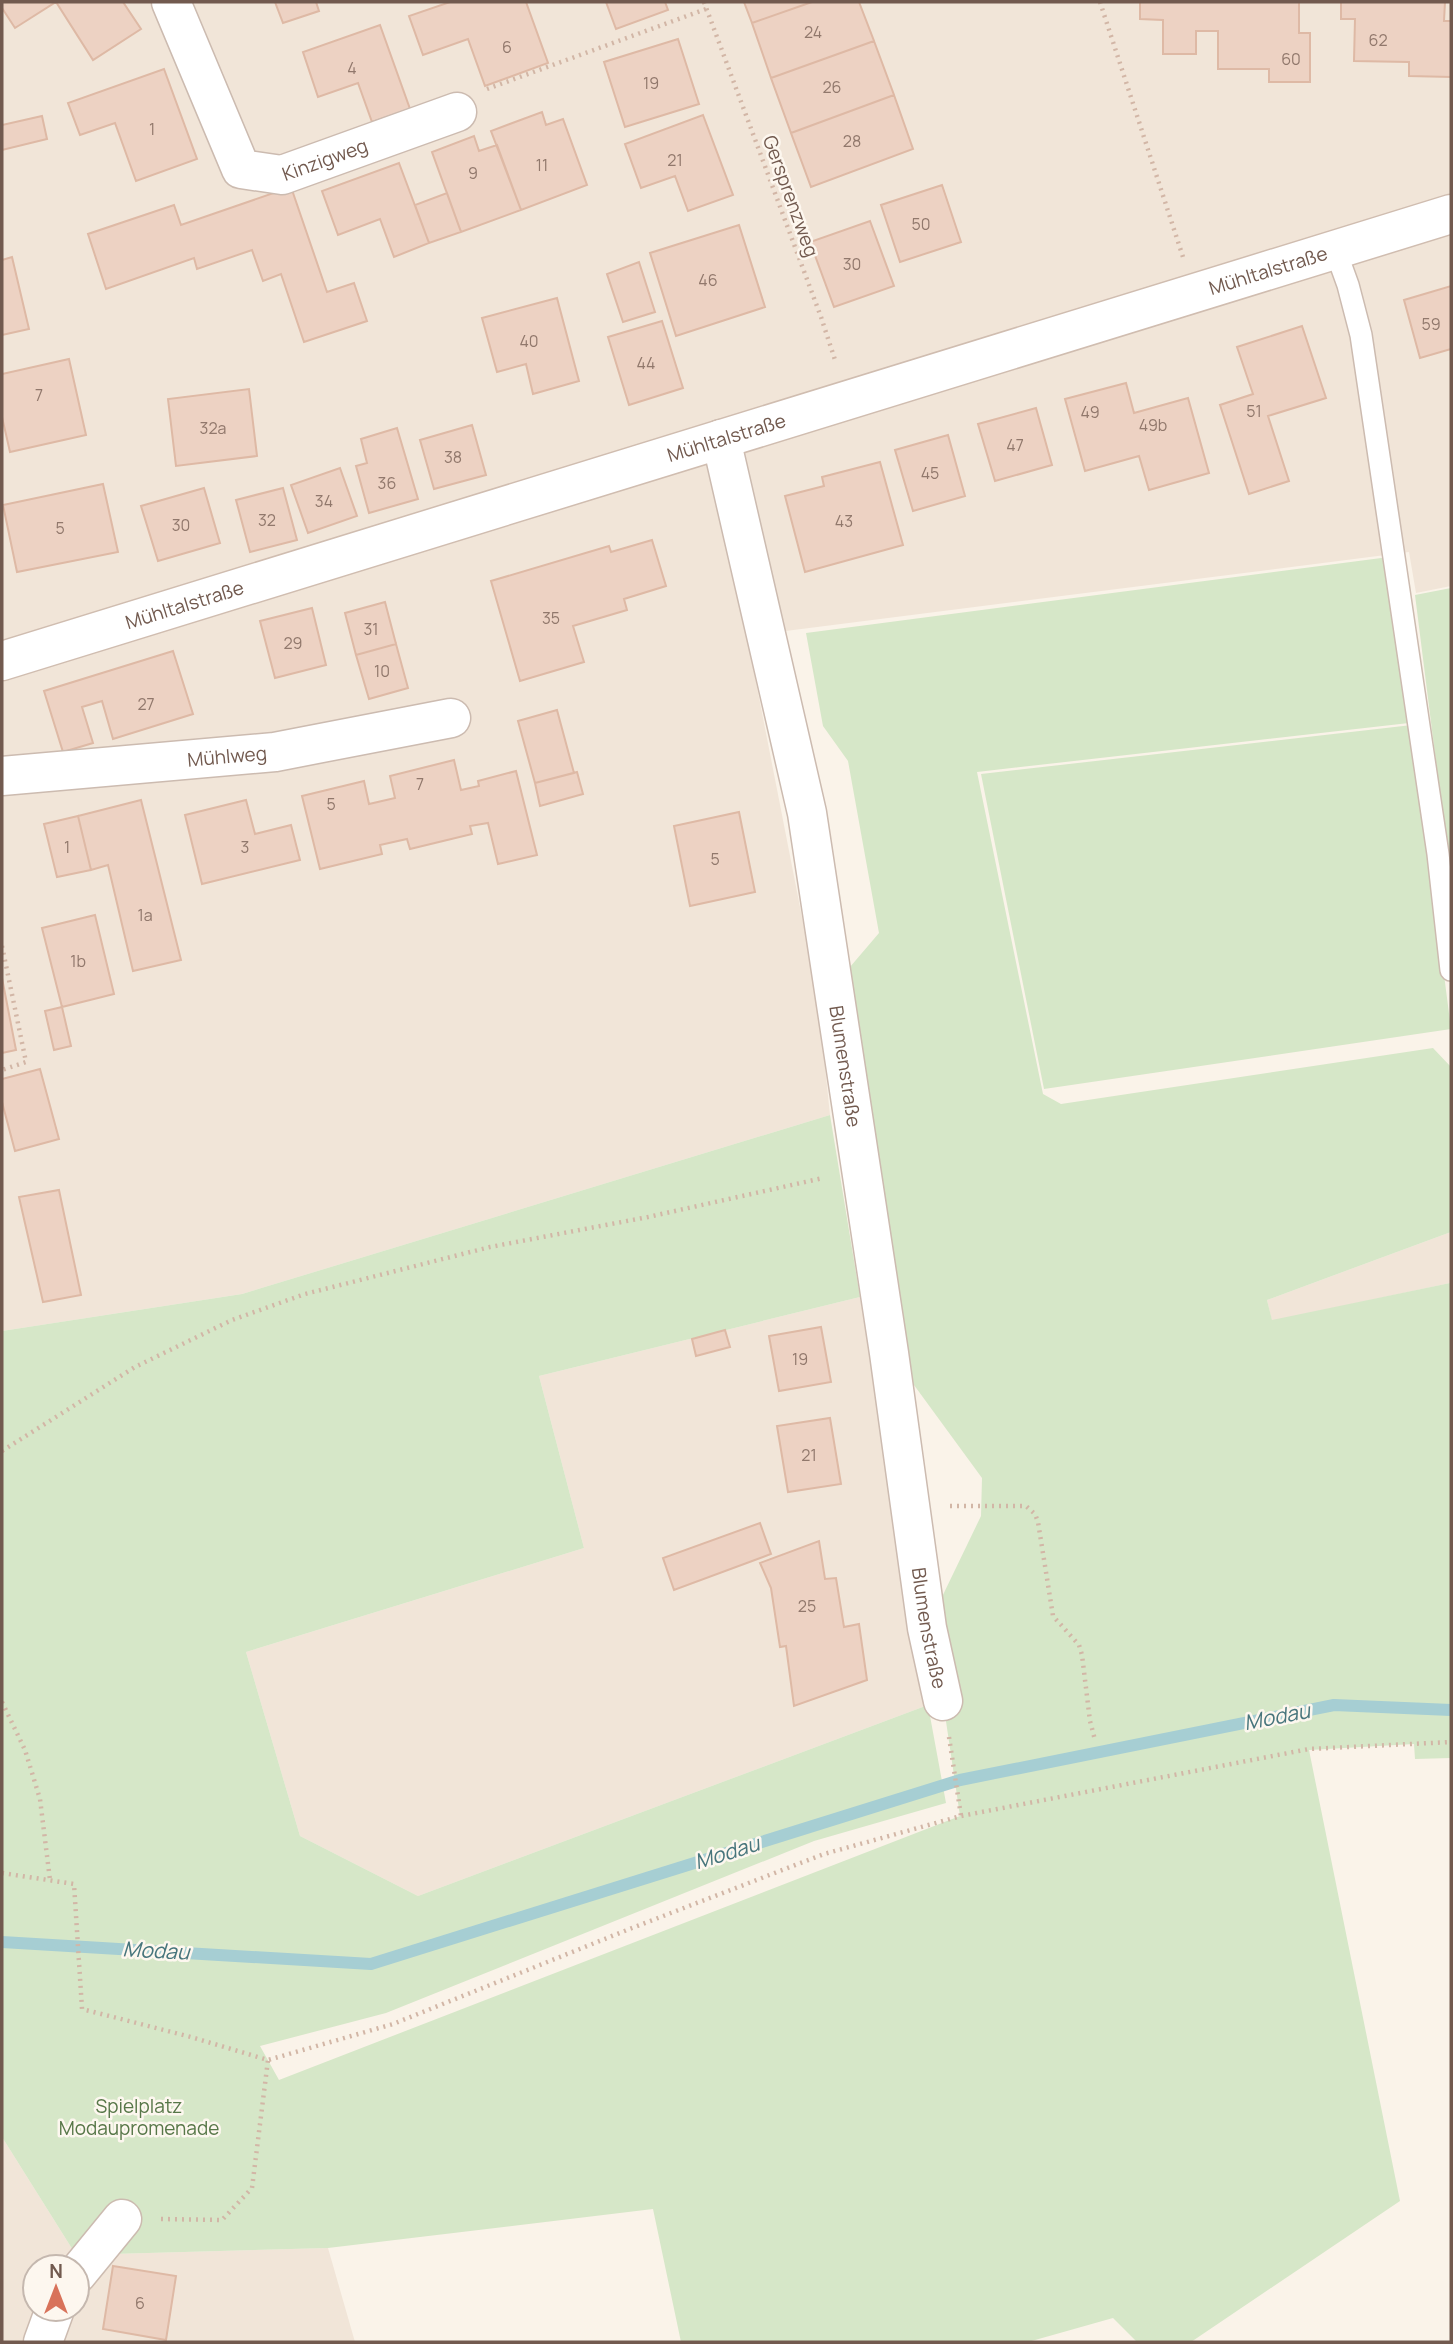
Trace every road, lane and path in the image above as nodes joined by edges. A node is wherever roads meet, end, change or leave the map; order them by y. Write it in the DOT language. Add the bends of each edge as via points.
graph roads {
  1 [pos="171,2"];
  2 [pos="704,2"];
  3 [pos="1100,2"];
  4 [pos="706,9"];
  5 [pos="457,112"];
  6 [pos="1451,214"];
  7 [pos="1335,249"];
  8 [pos="1195,293"];
  9 [pos="848,401"];
  10 [pos="721,439"];
  11 [pos="2,661"];
  12 [pos="450,718"];
  13 [pos="2,776"];
  14 [pos="2,946"];
  15 [pos="1451,970"];
  16 [pos="2,1070"];
  17 [pos="860,1170"];
  18 [pos="2,1451"];
  19 [pos="973,1504"];
  20 [pos="943,1700"];
  21 [pos="2,1702"];
  22 [pos="1096,1740"];
  23 [pos="1451,1742"];
  24 [pos="961,1816"];
  25 [pos="2,1872"];
  26 [pos="50,1880"];
  27 [pos="268,2060"];
  28 [pos="122,2219"];
  29 [pos="91,2257"];
  30 [pos="50,2323"];
  31 [pos="43,2342"];
  1 -- 5 [label="street, Kinzigweg" via="241,169 282,175"];
  2 -- 4 [label="path, Gersprenzweg"];
  3 -- 8 [label="path"];
  4 -- 5 [label="path" via="464,97"];
  4 -- 9 [label="path, Gersprenzweg"];
  6 -- 7 [label="street, Mühltalstraße"];
  7 -- 8 [label="street, Mühltalstraße"];
  7 -- 15 [label="lane" via="1361,335"];
  8 -- 9 [label="street, Mühltalstraße"];
  9 -- 10 [label="street, Mühltalstraße"];
  10 -- 11 [label="street, Mühltalstraße"];
  10 -- 17 [label="street, Blumenstraße" via="807,813"];
  12 -- 13 [label="street, Mühlweg" via="275,752"];
  14 -- 16 [label="path" via="26,1062"];
  17 -- 18 [label="path" via="490,1247 305,1294 232,1320 135,1367"];
  17 -- 20 [label="street, Blumenstraße" via="927,1628"];
  19 -- 22 [label="path" via="1026,1506 1035,1514 1053,1616 1079,1645"];
  20 -- 24 [label="path"];
  21 -- 26 [label="path" via="25,1750 40,1799"];
  23 -- 24 [label="path" via="1309,1749"];
  24 -- 27 [label="path" via="824,1854 393,2024"];
  25 -- 26 [label="path"];
  26 -- 27 [label="path" via="74,1884 82,2009"];
  27 -- 28 [label="path" via="252,2188 222,2220"];
  28 -- 29 [label="street"];
  30 -- 31 [label="street"];
}
